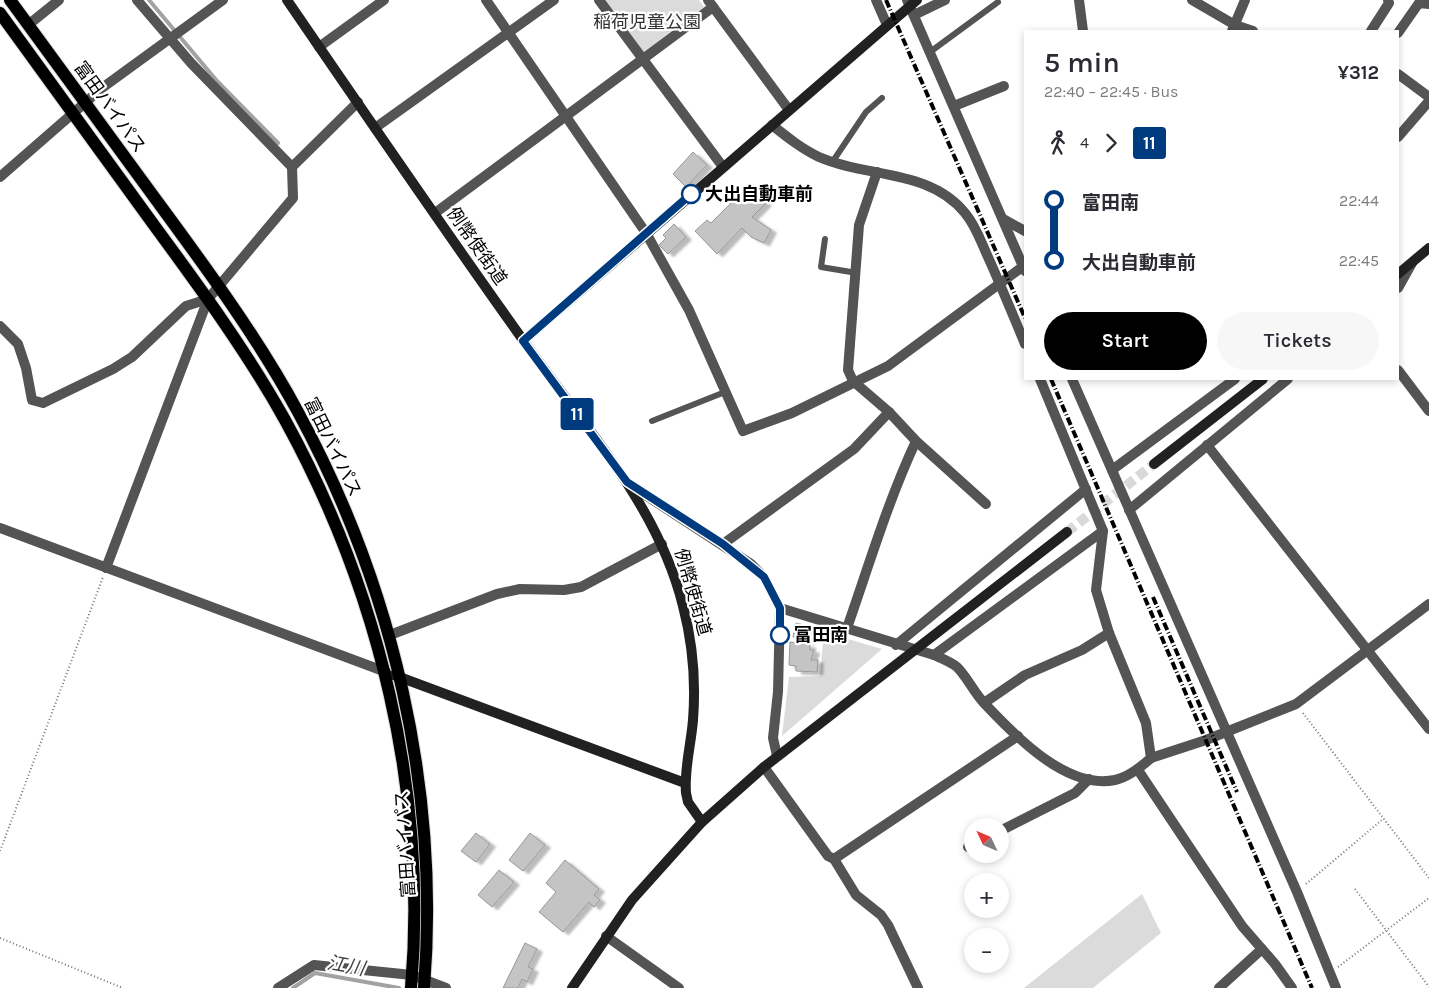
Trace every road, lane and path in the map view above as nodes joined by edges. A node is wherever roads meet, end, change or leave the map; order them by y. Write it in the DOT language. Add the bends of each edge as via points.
graph roads {
  1 [pos="10,0"];
  2 [pos="59,0"];
  3 [pos="137,0"];
  4 [pos="222,0"];
  5 [pos="287,0"];
  6 [pos="384,0"];
  7 [pos="486,0"];
  8 [pos="552,0"];
  9 [pos="599,0"];
  10 [pos="876,0"];
  11 [pos="945,0"];
  12 [pos="1079,0"];
  13 [pos="1192,0"];
  14 [pos="1245,0"];
  15 [pos="1388,0"];
  16 [pos="998,2"];
  17 [pos="710,4"];
  18 [pos="1207,4"];
  19 [pos="1429,4"];
  20 [pos="912,5"];
  21 [pos="0,13"];
  22 [pos="28,25"];
  23 [pos="887,25"];
  24 [pos="1233,28"];
  25 [pos="1084,30"];
  26 [pos="1246,30"];
  27 [pos="1373,30"];
  28 [pos="1399,32"];
  29 [pos="508,33"];
  30 [pos="171,39"];
  31 [pos="319,47"];
  32 [pos="930,52"];
  33 [pos="642,59"];
  34 [pos="1399,75"];
  35 [pos="1004,86"];
  36 [pos="882,98"];
  37 [pos="1429,99"];
  38 [pos="358,102"];
  39 [pos="85,103"];
  40 [pos="954,106"];
  41 [pos="789,110"];
  42 [pos="73,114"];
  43 [pos="565,116"];
  44 [pos="772,125"];
  45 [pos="375,128"];
  46 [pos="1399,136"];
  47 [pos="833,161"];
  48 [pos="292,167"];
  49 [pos="723,167"];
  50 [pos="877,172"];
  51 [pos="0,177"];
  52 [pos="435,213"];
  53 [pos="1003,219"];
  54 [pos="1024,230"];
  55 [pos="646,233"];
  56 [pos="825,239"];
  57 [pos="1429,248"];
  58 [pos="1414,260"];
  59 [pos="1399,266"];
  60 [pos="1024,267"];
  61 [pos="856,273"];
  62 [pos="1399,273"];
  63 [pos="999,283"];
  64 [pos="219,286"];
  65 [pos="1399,286"];
  66 [pos="208,299"];
  67 [pos="0,326"];
  68 [pos="523,341"];
  69 [pos="1024,342"];
  70 [pos="1399,371"];
  71 [pos="1040,380"];
  72 [pos="1072,380"];
  73 [pos="1234,380"];
  74 [pos="1262,380"];
  75 [pos="1287,380"];
  76 [pos="853,381"];
  77 [pos="725,392"];
  78 [pos="1429,411"];
  79 [pos="889,412"];
  80 [pos="652,422"];
  81 [pos="916,441"];
  82 [pos="1207,445"];
  83 [pos="1154,464"];
  84 [pos="1112,470"];
  85 [pos="627,482"];
  86 [pos="1086,489"];
  87 [pos="986,504"];
  88 [pos="1129,510"];
  89 [pos="0,528"];
  90 [pos="1103,531"];
  91 [pos="1067,532"];
  92 [pos="662,544"];
  93 [pos="723,544"];
  94 [pos="106,568"];
  95 [pos="1429,604"];
  96 [pos="780,608"];
  97 [pos="847,628"];
  98 [pos="1110,632"];
  99 [pos="390,635"];
  100 [pos="896,645"];
  101 [pos="916,650"];
  102 [pos="1368,651"];
  103 [pos="934,655"];
  104 [pos="386,672"];
  105 [pos="400,677"];
  106 [pos="984,703"];
  107 [pos="1296,704"];
  108 [pos="1429,729"];
  109 [pos="1226,732"];
  110 [pos="1018,736"];
  111 [pos="777,756"];
  112 [pos="1151,758"];
  113 [pos="764,767"];
  114 [pos="1138,770"];
  115 [pos="1089,780"];
  116 [pos="685,783"];
  117 [pos="1384,819"];
  118 [pos="702,822"];
  119 [pos="1009,826"];
  120 [pos="0,851"];
  121 [pos="834,858"];
  122 [pos="1429,878"];
  123 [pos="1355,889"];
  124 [pos="1297,892"];
  125 [pos="1429,898"];
  126 [pos="1385,931"];
  127 [pos="606,936"];
  128 [pos="0,938"];
  129 [pos="1262,949"];
  130 [pos="1330,973"];
  131 [pos="418,983"];
  132 [pos="1429,987"];
  133 [pos="123,988"];
  134 [pos="278,988"];
  135 [pos="446,988"];
  136 [pos="572,988"];
  137 [pos="679,988"];
  138 [pos="918,988"];
  139 [pos="1219,988"];
  140 [pos="1292,988"];
  141 [pos="1336,988"];
  1 -- 22 [label="main road, 富田バイパス"];
  2 -- 22 [label="street"];
  3 -- 30 [label="street"];
  4 -- 30 [label="street"];
  5 -- 31 [label="street, 例幣使街道"];
  6 -- 31 [label="street"];
  7 -- 29 [label="street"];
  8 -- 29 [label="street"];
  9 -- 33 [label="street"];
  10 -- 23 [label="street"];
  11 -- 20 [label="street"];
  12 -- 25 [label="street"];
  13 -- 18 [label="street"];
  14 -- 24 [label="street"];
  15 -- 27 [label="street"];
  16 -- 32 [label="lane"];
  17 -- 33 [label="street"];
  17 -- 41 [label="street"];
  18 -- 24 [label="street"];
  19 -- 28 [label="street" via="1419,2"];
  20 -- 23 [label="street"];
  20 -- 32 [label="street"];
  21 -- 42 [label="main road, 富田バイパス"];
  22 -- 39 [label="main road, 富田バイパス"];
  23 -- 41 [label="street"];
  24 -- 26 [label="street"];
  29 -- 43 [label="street"];
  29 -- 45 [label="street"];
  30 -- 39 [label="street"];
  30 -- 48 [label="street"];
  31 -- 38 [label="street, 例幣使街道"];
  32 -- 40 [label="street"];
  33 -- 43 [label="street"];
  33 -- 49 [label="street"];
  34 -- 37 [label="street"];
  35 -- 40 [label="street"];
  36 -- 47 [label="lane" via="866,112"];
  37 -- 46 [label="street"];
  38 -- 45 [label="street, 例幣使街道"];
  38 -- 48 [label="street"];
  39 -- 42 [label="street"];
  39 -- 64 [label="main road, 富田バイパス"];
  40 -- 53 [label="street"];
  41 -- 44 [label="street"];
  42 -- 51 [label="street"];
  42 -- 66 [label="main road, 富田バイパス"];
  43 -- 52 [label="street"];
  43 -- 55 [label="street"];
  44 -- 47 [label="street" via="802,147"];
  44 -- 49 [label="street"];
  45 -- 52 [label="street, 例幣使街道"];
  47 -- 50 [label="street"];
  48 -- 64 [label="street" via="293,198"];
  49 -- 55 [label="street"];
  50 -- 61 [label="street" via="859,225"];
  50 -- 63 [label="street" via="930,187 958,205 974,224"];
  52 -- 68 [label="street, 例幣使街道"];
  53 -- 54 [label="street"];
  53 -- 60 [label="street"];
  55 -- 68 [label="street"];
  55 -- 77 [label="street" via="689,310"];
  56 -- 61 [label="lane" via="821,267"];
  57 -- 58 [label="street"];
  58 -- 59 [label="street"];
  58 -- 62 [label="street"];
  58 -- 65 [label="street"];
  60 -- 63 [label="street"];
  61 -- 76 [label="street" via="848,370"];
  63 -- 69 [label="street"];
  63 -- 76 [label="street" via="888,366"];
  64 -- 66 [label="street"];
  64 -- 99 [label="main road, 富田バイパス" via="268,361 318,450 366,561"];
  66 -- 67 [label="street" via="186,306 120,365 43,403 32,400 18,344"];
  66 -- 94 [label="street"];
  66 -- 104 [label="main road, 富田バイパス" via="285,420 327,504 352,567"];
  68 -- 85 [label="street, 例幣使街道"];
  70 -- 78 [label="street"];
  71 -- 86 [label="street"];
  72 -- 84 [label="street"];
  73 -- 84 [label="street"];
  74 -- 83 [label="street"];
  75 -- 82 [label="street"];
  76 -- 77 [label="street" via="792,414 743,431"];
  76 -- 79 [label="street"];
  77 -- 80 [label="lane"];
  79 -- 81 [label="street"];
  79 -- 93 [label="street" via="854,448"];
  81 -- 87 [label="street"];
  81 -- 97 [label="street" via="898,480"];
  82 -- 88 [label="street"];
  82 -- 102 [label="street"];
  84 -- 88 [label="street"];
  85 -- 92 [label="street, 例幣使街道"];
  85 -- 93 [label="street"];
  86 -- 90 [label="street"];
  86 -- 100 [label="street"];
  88 -- 109 [label="street"];
  89 -- 94 [label="street"];
  90 -- 98 [label="street" via="1096,590"];
  90 -- 103 [label="street"];
  91 -- 101 [label="street"];
  92 -- 99 [label="street" via="581,586 564,590 520,589 497,594"];
  92 -- 116 [label="street, 例幣使街道" via="683,604 694,661 693,721"];
  93 -- 96 [label="street" via="764,577"];
  94 -- 104 [label="street"];
  94 -- 120 [label="path"];
  95 -- 102 [label="street"];
  96 -- 97 [label="street"];
  96 -- 111 [label="street" via="778,692 773,738"];
  97 -- 100 [label="street"];
  98 -- 106 [label="street" via="1082,650 1025,675"];
  98 -- 112 [label="street" via="1146,723"];
  99 -- 105 [label="main road, 富田バイパス"];
  100 -- 101 [label="street"];
  101 -- 103 [label="street"];
  101 -- 111 [label="street"];
  102 -- 107 [label="street"];
  102 -- 108 [label="street"];
  103 -- 106 [label="street" via="956,666"];
  104 -- 105 [label="street"];
  104 -- 131 [label="main road, 富田バイパス" via="409,812 415,871"];
  105 -- 116 [label="street"];
  105 -- 131 [label="main road, 富田バイパス" via="410,727 427,874 427,930"];
  106 -- 110 [label="street"];
  107 -- 109 [label="street"];
  107 -- 117 [label="path"];
  109 -- 112 [label="street"];
  109 -- 124 [label="street"];
  110 -- 115 [label="street" via="1046,761"];
  110 -- 121 [label="street"];
  111 -- 113 [label="street"];
  112 -- 114 [label="street"];
  113 -- 118 [label="street"];
  113 -- 121 [label="street" via="828,856"];
  114 -- 115 [label="street" via="1117,780"];
  114 -- 129 [label="street" via="1242,926"];
  115 -- 119 [label="street" via="1075,793"];
  116 -- 118 [label="street, 例幣使街道" via="688,802"];
  117 -- 122 [label="path"];
  117 -- 124 [label="path"];
  118 -- 127 [label="street" via="648,881"];
  121 -- 138 [label="street" via="856,894 888,925"];
  123 -- 126 [label="path"];
  124 -- 130 [label="street"];
  125 -- 126 [label="path"];
  126 -- 130 [label="path"];
  126 -- 132 [label="path"];
  127 -- 136 [label="street"];
  127 -- 137 [label="street"];
  128 -- 133 [label="path"];
  129 -- 139 [label="street"];
  129 -- 140 [label="street"];
  130 -- 141 [label="street"];
  131 -- 134 [label="street" via="314,965"];
  131 -- 135 [label="street"];
}
